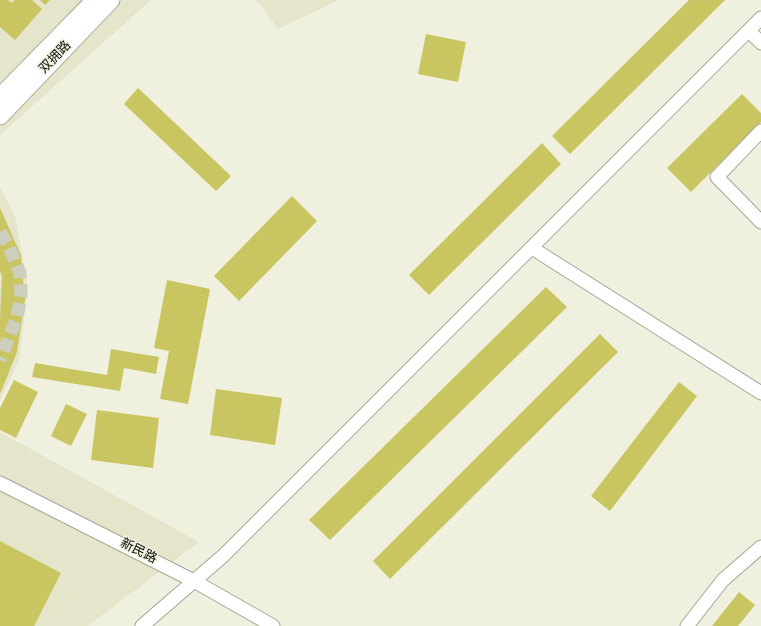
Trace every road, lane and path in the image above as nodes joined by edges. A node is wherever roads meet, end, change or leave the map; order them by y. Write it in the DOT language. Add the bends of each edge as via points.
graph roads {
  1 [pos="95,0"];
  2 [pos="112,0"];
  3 [pos="761,18"];
  4 [pos="748,31"];
  5 [pos="761,43"];
  6 [pos="0,97"];
  7 [pos="0,116"];
  8 [pos="761,131"];
  9 [pos="761,222"];
  10 [pos="532,248"];
  11 [pos="761,393"];
  12 [pos="0,483"];
  13 [pos="761,547"];
  14 [pos="194,581"];
  15 [pos="142,626"];
  16 [pos="273,626"];
  17 [pos="687,626"];
  1 -- 6 [label="main road, 双拥路"];
  2 -- 7 [label="main road, 双拥路"];
  3 -- 4 [label="street"];
  4 -- 5 [label="street"];
  4 -- 10 [label="street"];
  8 -- 9 [label="street" via="717,177"];
  10 -- 11 [label="street"];
  10 -- 14 [label="street" via="223,556"];
  12 -- 14 [label="street, 新民路"];
  13 -- 17 [label="street" via="723,580"];
  14 -- 15 [label="street"];
  14 -- 16 [label="street, 新民路"];
}
